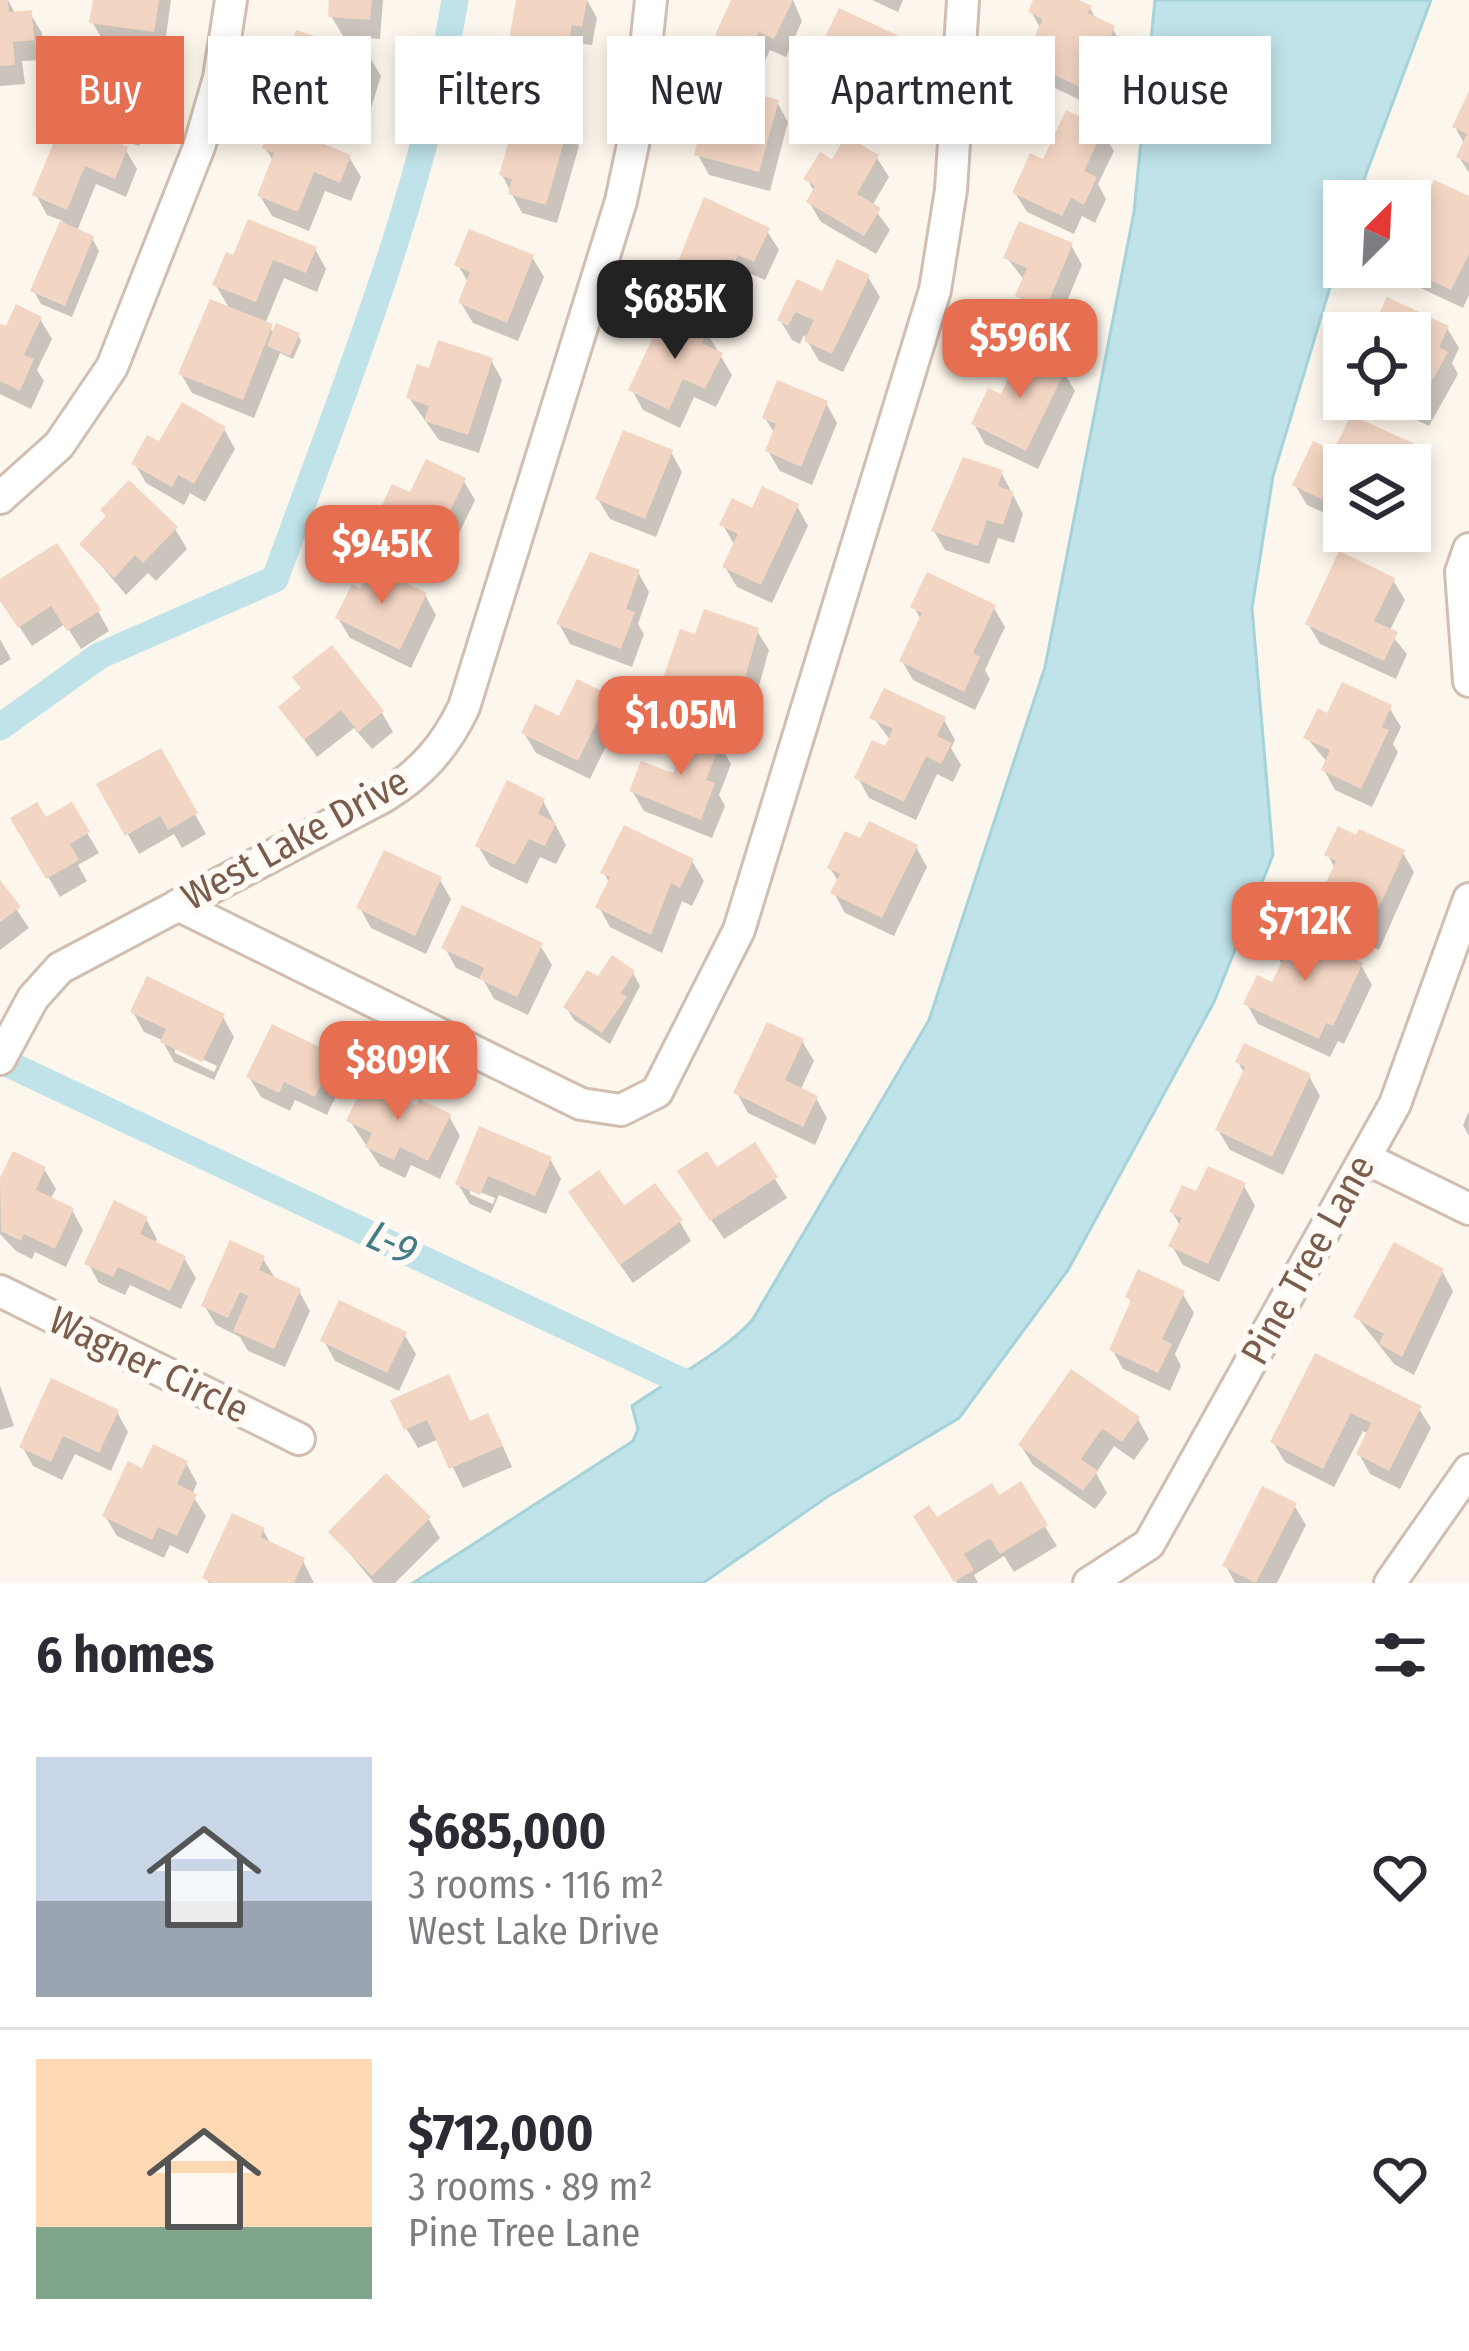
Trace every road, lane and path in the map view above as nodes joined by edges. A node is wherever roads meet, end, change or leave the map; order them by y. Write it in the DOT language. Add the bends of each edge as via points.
graph roads {
  1 [pos="231,0"];
  2 [pos="652,0"];
  3 [pos="963,0"];
  4 [pos="0,498"];
  5 [pos="1469,549"];
  6 [pos="1468,664"];
  7 [pos="1469,899"];
  8 [pos="178,904"];
  9 [pos="0,1059"];
  10 [pos="1365,1159"];
  11 [pos="1469,1209"];
  12 [pos="0,1291"];
  13 [pos="298,1439"];
  14 [pos="1469,1471"];
  15 [pos="1088,1583"];
  16 [pos="1390,1583"];
  1 -- 4 [label="street" via="199,147 112,367 59,445"];
  2 -- 8 [label="street, West Lake Drive" via="621,201 455,726 401,787"];
  3 -- 8 [label="street" via="951,190 914,368 739,930 657,1092 621,1110 581,1104"];
  5 -- 6 [label="street" via="1461,572"];
  7 -- 10 [label="street, Pine Tree Lane" via="1395,1105"];
  8 -- 9 [label="street, West Lake Drive" via="60,968"];
  10 -- 11 [label="street"];
  10 -- 15 [label="street, Pine Tree Lane" via="1149,1544"];
  12 -- 13 [label="street, Wagner Circle"];
  14 -- 16 [label="street"];
}
